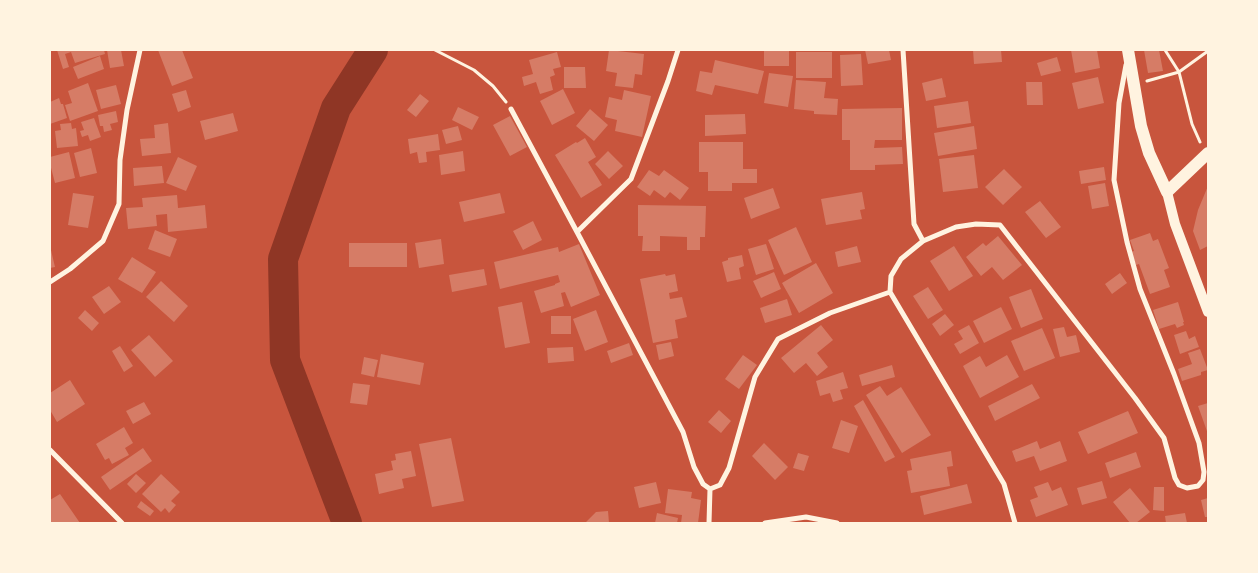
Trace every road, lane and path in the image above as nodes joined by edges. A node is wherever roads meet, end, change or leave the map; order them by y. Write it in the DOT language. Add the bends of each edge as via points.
graph roads {
  1 [pos="140,50"];
  2 [pos="435,50"];
  3 [pos="678,50"];
  4 [pos="903,50"];
  5 [pos="1165,50"];
  6 [pos="1208,51"];
  7 [pos="1128,52"];
  8 [pos="1179,72"];
  9 [pos="1133,84"];
  10 [pos="511,109"];
  11 [pos="1207,154"];
  12 [pos="1167,192"];
  13 [pos="578,232"];
  14 [pos="923,241"];
  15 [pos="50,282"];
  16 [pos="890,292"];
  17 [pos="1208,312"];
  18 [pos="50,450"];
  19 [pos="710,489"];
  20 [pos="122,523"];
  21 [pos="709,523"];
  22 [pos="765,523"];
  23 [pos="837,523"];
  24 [pos="1015,523"];
  1 -- 15 [label="street" via="120,160 119,204 103,241"];
  2 -- 10 [label="path" via="474,70 493,86"];
  3 -- 13 [label="street" via="631,179"];
  4 -- 14 [label="street" via="914,224"];
  5 -- 8 [label="path"];
  6 -- 8 [label="path"];
  7 -- 9 [label="main road"];
  7 -- 14 [label="street" via="1119,103 1114,180 1140,289 1199,443 1204,472 1198,486 1187,488 1179,485 1164,438 1000,225 956,227"];
  8 -- 9 [label="path"];
  8 -- 11 [label="path" via="1192,124"];
  9 -- 12 [label="main road" via="1149,153"];
  10 -- 13 [label="street"];
  11 -- 12 [label="main road"];
  12 -- 17 [label="main road" via="1175,224"];
  13 -- 19 [label="street" via="683,432 703,484"];
  14 -- 16 [label="street" via="901,259 891,276"];
  16 -- 19 [label="street" via="830,313 778,339 755,377 729,468 720,485"];
  16 -- 24 [label="street" via="1004,484"];
  18 -- 20 [label="street"];
  19 -- 21 [label="street"];
  22 -- 23 [label="street" via="806,517"];
}
